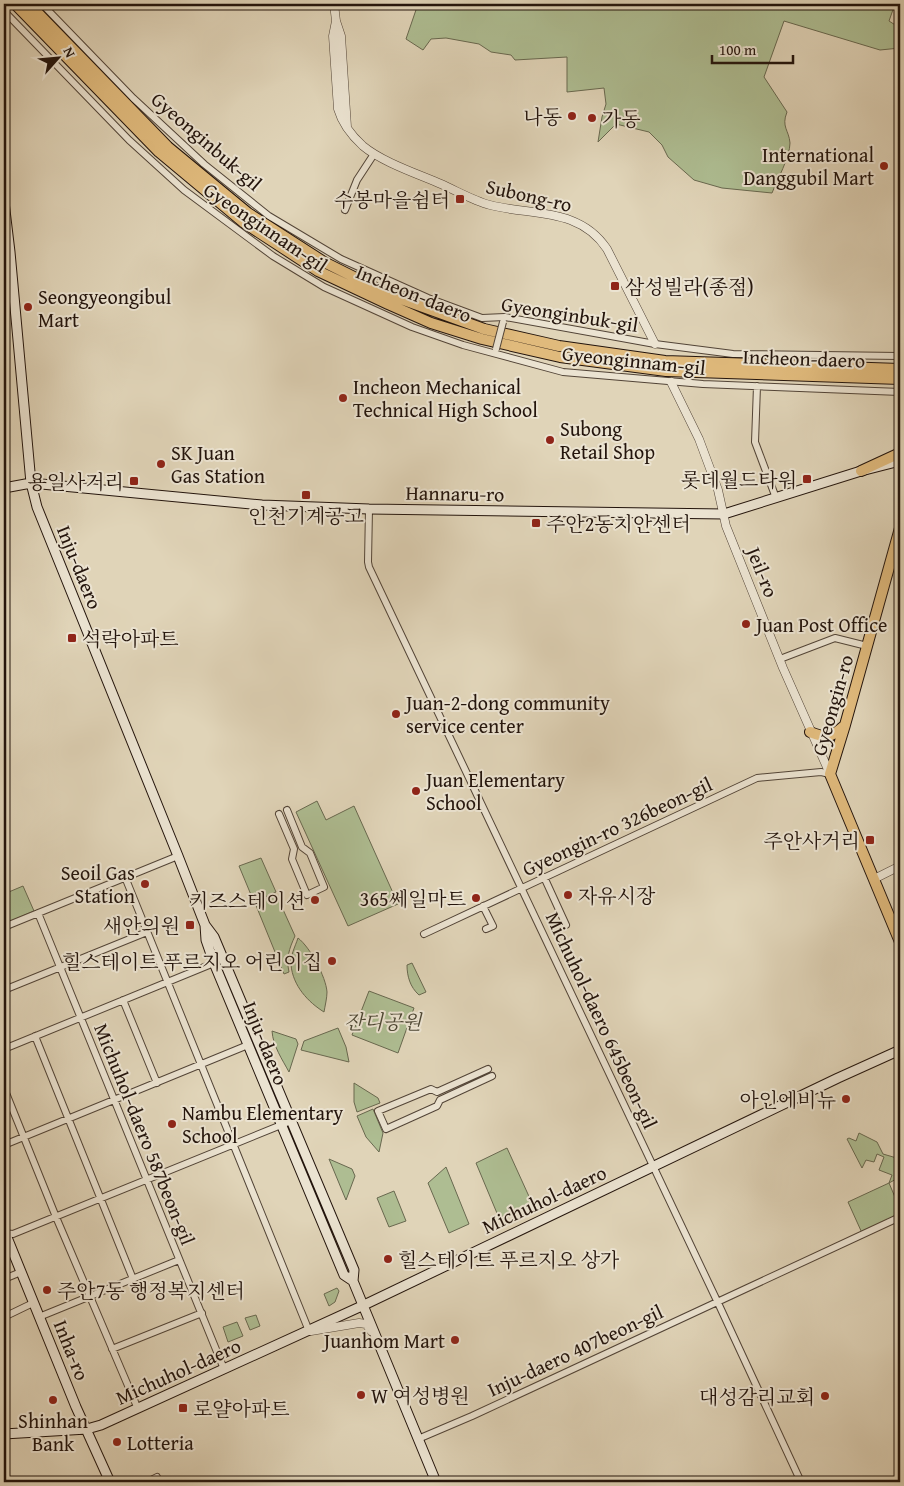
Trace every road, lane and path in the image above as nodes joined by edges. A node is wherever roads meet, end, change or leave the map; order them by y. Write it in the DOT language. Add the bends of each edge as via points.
graph roads {
  1 [pos="15,4"];
  2 [pos="29,4"];
  3 [pos="42,4"];
  4 [pos="334,4"];
  5 [pos="4,11"];
  6 [pos="374,154"];
  7 [pos="4,202"];
  8 [pos="345,210"];
  9 [pos="504,320"];
  10 [pos="655,344"];
  11 [pos="496,351"];
  12 [pos="900,356"];
  13 [pos="900,369"];
  14 [pos="900,379"];
  15 [pos="671,382"];
  16 [pos="757,386"];
  17 [pos="900,392"];
  18 [pos="900,453"];
  19 [pos="900,460"];
  20 [pos="861,471"];
  21 [pos="31,483"];
  22 [pos="4,488"];
  23 [pos="776,498"];
  24 [pos="369,509"];
  25 [pos="724,514"];
  26 [pos="900,528"];
  27 [pos="867,646"];
  28 [pos="780,659"];
  29 [pos="845,725"];
  30 [pos="810,732"];
  31 [pos="830,774"];
  32 [pos="287,810"];
  33 [pos="279,814"];
  34 [pos="178,856"];
  35 [pos="900,866"];
  36 [pos="125,877"];
  37 [pos="544,878"];
  38 [pos="874,879"];
  39 [pos="522,888"];
  40 [pos="483,906"];
  41 [pos="38,913"];
  42 [pos="205,925"];
  43 [pos="566,925"];
  44 [pos="4,927"];
  45 [pos="486,929"];
  46 [pos="147,932"];
  47 [pos="424,934"];
  48 [pos="900,942"];
  49 [pos="214,963"];
  50 [pos="60,967"];
  51 [pos="168,982"];
  52 [pos="4,990"];
  53 [pos="123,1000"];
  54 [pos="80,1018"];
  55 [pos="35,1036"];
  56 [pos="248,1045"];
  57 [pos="4,1049"];
  58 [pos="900,1050"];
  59 [pos="201,1064"];
  60 [pos="488,1069"];
  61 [pos="492,1076"];
  62 [pos="157,1083"];
  63 [pos="4,1088"];
  64 [pos="114,1100"];
  65 [pos="68,1119"];
  66 [pos="291,1121"];
  67 [pos="281,1125"];
  68 [pos="25,1137"];
  69 [pos="234,1144"];
  70 [pos="4,1145"];
  71 [pos="653,1166"];
  72 [pos="146,1180"];
  73 [pos="101,1198"];
  74 [pos="56,1217"];
  75 [pos="900,1217"];
  76 [pos="4,1232"];
  77 [pos="179,1260"];
  78 [pos="21,1272"];
  79 [pos="4,1279"];
  80 [pos="133,1279"];
  81 [pos="353,1280"];
  82 [pos="90,1297"];
  83 [pos="717,1301"];
  84 [pos="33,1303"];
  85 [pos="364,1305"];
  86 [pos="202,1313"];
  87 [pos="4,1317"];
  88 [pos="39,1317"];
  89 [pos="309,1331"];
  90 [pos="378,1342"];
  91 [pos="112,1349"];
  92 [pos="224,1369"];
  93 [pos="138,1409"];
  94 [pos="87,1429"];
  95 [pos="4,1434"];
  96 [pos="418,1439"];
  97 [pos="157,1477"];
  98 [pos="110,1482"];
  99 [pos="147,1482"];
  100 [pos="436,1482"];
  101 [pos="801,1482"];
  1 -- 14 [label="main road, Incheon-daero" via="159,152 243,222 318,271 388,304 482,339 560,357 666,370"];
  2 -- 13 [label="main road, Incheon-daero" via="168,147 248,213 324,262 390,295 484,329 559,346 665,361"];
  3 -- 9 [label="street, Gyeonginbuk-gil" via="201,162 269,216 341,259 428,298 482,318"];
  4 -- 6 [label="street, Subong-ro" via="338,109 341,120 355,138"];
  5 -- 11 [label="street, Gyeonginnam-gil" via="170,178 273,256 324,287 412,327 463,345"];
  6 -- 8 [label="street" via="357,180"];
  6 -- 10 [label="street, Subong-ro" via="487,205 570,218 584,226 606,249"];
  7 -- 21 [label="main road, Inju-daero"];
  9 -- 10 [label="street, Gyeonginbuk-gil"];
  9 -- 11 [label="street, bridge"];
  10 -- 12 [label="street, Gyeonginbuk-gil" via="733,354"];
  11 -- 15 [label="street, Gyeonginnam-gil" via="563,372"];
  15 -- 16 [label="street, Gyeonginnam-gil"];
  15 -- 25 [label="street, Jeil-ro" via="699,439"];
  16 -- 17 [label="street, Gyeonginnam-gil"];
  16 -- 23 [label="street" via="755,442"];
  18 -- 20 [label="main road"];
  19 -- 20 [label="main road, Hannaru-ro"];
  20 -- 23 [label="main road, Hannaru-ro"];
  21 -- 22 [label="main road, Hannaru-ro"];
  21 -- 24 [label="main road, Hannaru-ro" via="262,505"];
  21 -- 34 [label="main road, Inju-daero" via="36,506"];
  23 -- 25 [label="main road, Hannaru-ro"];
  24 -- 25 [label="main road, Hannaru-ro"];
  24 -- 39 [label="street, Michuhol-daero 645beon-gil" via="369,567"];
  25 -- 28 [label="street, Jeil-ro"];
  26 -- 27 [label="main road, Gyeongin-ro"];
  27 -- 28 [label="street" via="835,638"];
  27 -- 29 [label="main road, Gyeongin-ro"];
  28 -- 30 [label="street, Jeil-ro"];
  29 -- 30 [label="main road" via="832,736 823,737"];
  29 -- 31 [label="main road, Gyeongin-ro"];
  30 -- 31 [label="street, Jeil-ro"];
  31 -- 37 [label="street, Gyeongin-ro 326beon-gil" via="757,778"];
  31 -- 38 [label="main road, Gyeongin-ro"];
  32 -- 33 [label="street" via="302,847 310,853 324,887 307,894 292,859 294,849"];
  34 -- 36 [label="street"];
  34 -- 42 [label="main road, Inju-daero"];
  35 -- 38 [label="street"];
  36 -- 41 [label="street"];
  36 -- 46 [label="street"];
  37 -- 39 [label="street, Gyeongin-ro 326beon-gil"];
  37 -- 43 [label="street"];
  38 -- 48 [label="main road, Gyeongin-ro"];
  39 -- 40 [label="street, Gyeongin-ro 326beon-gil"];
  39 -- 71 [label="street, Michuhol-daero 645beon-gil"];
  40 -- 45 [label="street" via="492,926"];
  40 -- 47 [label="street, Gyeongin-ro 326beon-gil"];
  41 -- 44 [label="street"];
  41 -- 50 [label="street, Michuhol-daero 587beon-gil"];
  42 -- 49 [label="main road, Inju-daero"];
  42 -- 66 [label="main road, Inju-daero" via="214,937"];
  46 -- 50 [label="street"];
  46 -- 51 [label="street"];
  49 -- 51 [label="street"];
  49 -- 56 [label="main road, Inju-daero"];
  50 -- 52 [label="street"];
  50 -- 54 [label="street, Michuhol-daero 587beon-gil"];
  51 -- 53 [label="street"];
  51 -- 59 [label="street"];
  53 -- 54 [label="street"];
  53 -- 62 [label="street"];
  54 -- 55 [label="street"];
  54 -- 64 [label="street, Michuhol-daero 587beon-gil"];
  55 -- 57 [label="street"];
  55 -- 65 [label="street"];
  56 -- 59 [label="street"];
  56 -- 67 [label="main road, Inju-daero"];
  58 -- 71 [label="main road, Michuhol-daero"];
  59 -- 62 [label="street"];
  59 -- 69 [label="street"];
  60 -- 61 [label="street" via="437,1092 431,1089 378,1111 386,1129"];
  62 -- 64 [label="street"];
  63 -- 68 [label="street"];
  64 -- 65 [label="street"];
  64 -- 72 [label="street, Michuhol-daero 587beon-gil"];
  65 -- 68 [label="street"];
  65 -- 73 [label="street"];
  66 -- 67 [label="street"];
  66 -- 81 [label="main road, Inju-daero" via="354,1270"];
  67 -- 69 [label="street"];
  67 -- 81 [label="main road, Inju-daero" via="344,1275"];
  68 -- 70 [label="street"];
  68 -- 74 [label="street"];
  69 -- 72 [label="street"];
  69 -- 89 [label="street"];
  71 -- 83 [label="street, Michuhol-daero 645beon-gil"];
  71 -- 85 [label="main road, Michuhol-daero"];
  72 -- 73 [label="street"];
  72 -- 77 [label="street, Michuhol-daero 587beon-gil"];
  73 -- 74 [label="street"];
  73 -- 80 [label="street"];
  74 -- 76 [label="street" via="13,1234"];
  74 -- 82 [label="street"];
  75 -- 83 [label="street, Inju-daero 407beon-gil"];
  76 -- 78 [label="main road, Inha-ro"];
  77 -- 80 [label="street"];
  77 -- 86 [label="street, Michuhol-daero 587beon-gil"];
  78 -- 79 [label="street"];
  78 -- 84 [label="main road, Inha-ro"];
  80 -- 82 [label="street"];
  81 -- 85 [label="main road, Inju-daero"];
  82 -- 88 [label="street"];
  82 -- 91 [label="street"];
  83 -- 96 [label="street, Inju-daero 407beon-gil"];
  83 -- 101 [label="street, Michuhol-daero 645beon-gil"];
  84 -- 87 [label="street"];
  84 -- 88 [label="main road, Inha-ro"];
  85 -- 89 [label="main road, Michuhol-daero"];
  85 -- 90 [label="main road, Inju-daero"];
  86 -- 91 [label="street"];
  86 -- 92 [label="street, Michuhol-daero 587beon-gil"];
  88 -- 94 [label="main road, Inha-ro"];
  89 -- 90 [label="street" via="360,1323 366,1324"];
  89 -- 92 [label="main road, Michuhol-daero"];
  90 -- 96 [label="main road, Inju-daero"];
  91 -- 93 [label="street"];
  92 -- 93 [label="main road, Michuhol-daero"];
  93 -- 94 [label="main road, Michuhol-daero"];
  94 -- 95 [label="main road, Michuhol-daero"];
  94 -- 98 [label="main road, Inha-ro"];
  96 -- 100 [label="main road, Inju-daero"];
  97 -- 99 [label="street"];
}
